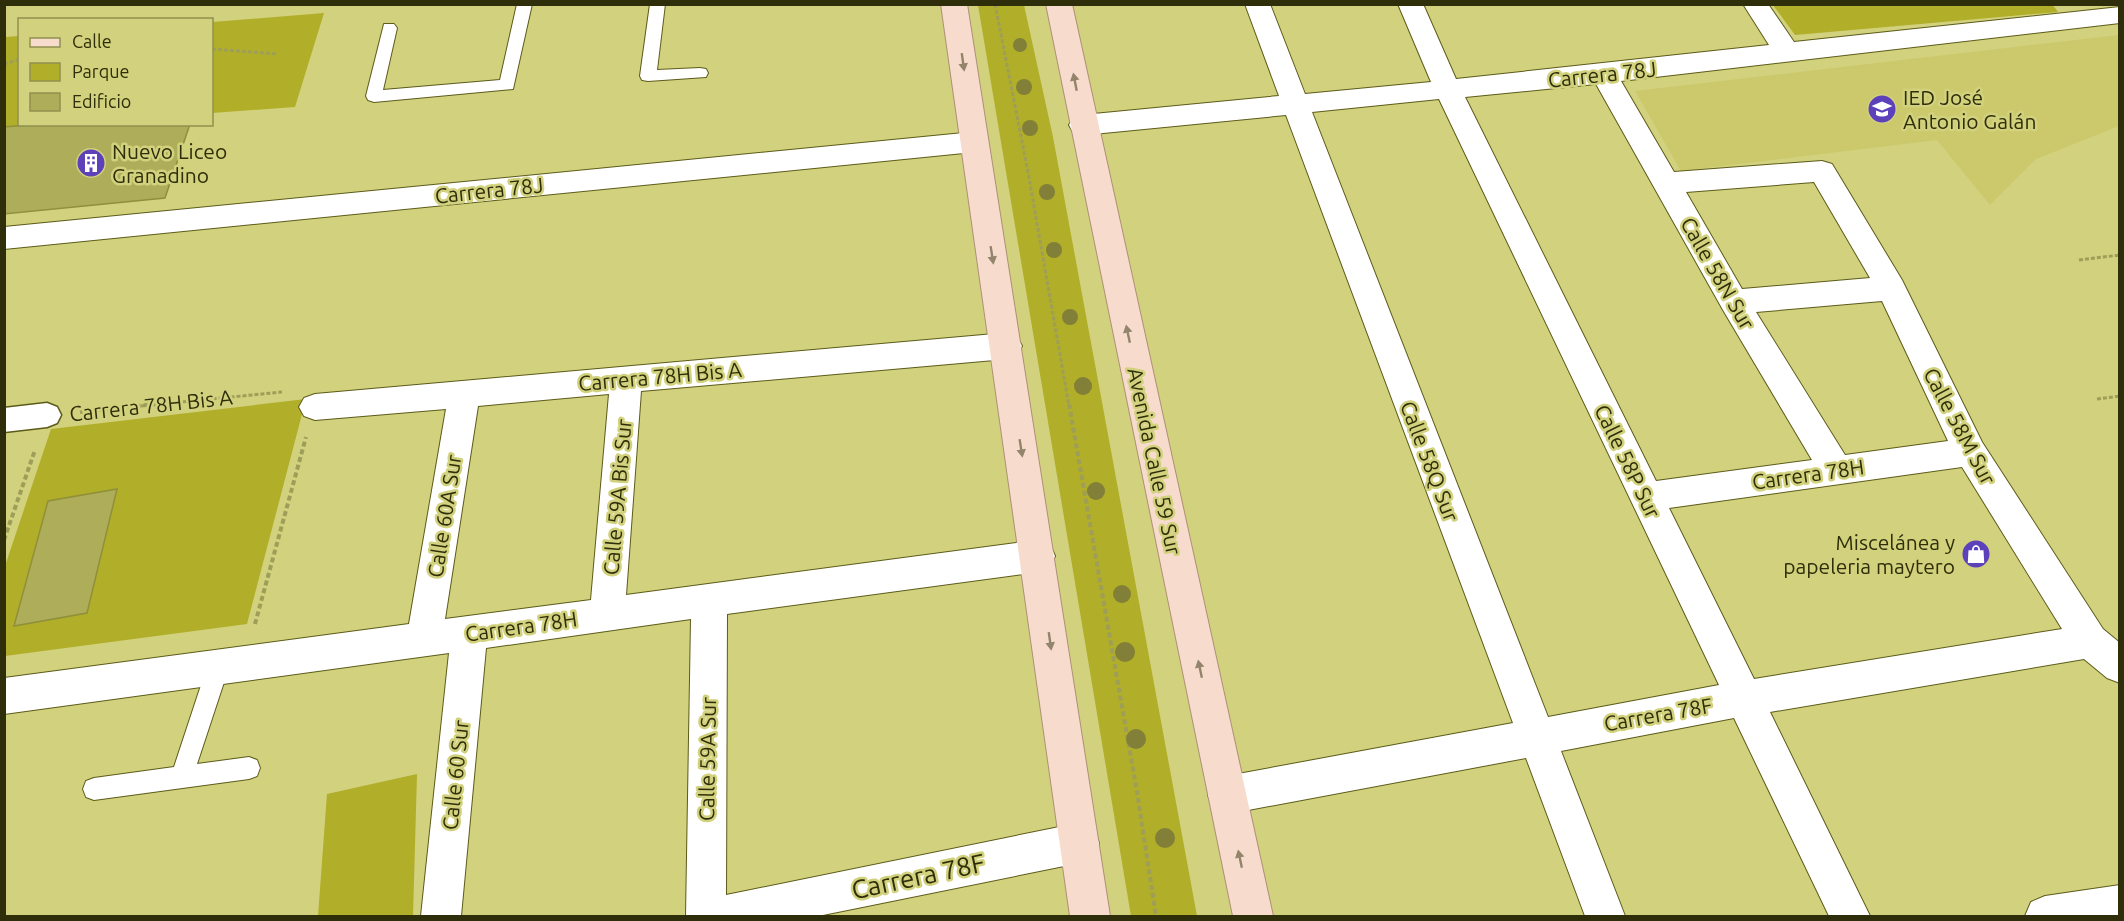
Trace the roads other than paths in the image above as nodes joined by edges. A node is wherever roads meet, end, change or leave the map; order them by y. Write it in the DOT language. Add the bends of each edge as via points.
graph roads {
  1 [pos="525,4"];
  2 [pos="658,4"];
  3 [pos="954,4"];
  4 [pos="1059,4"];
  5 [pos="1257,4"];
  6 [pos="1410,4"];
  7 [pos="1755,4"];
  8 [pos="2120,15"];
  9 [pos="389,28"];
  10 [pos="1787,51"];
  11 [pos="700,73"];
  12 [pos="1604,74"];
  13 [pos="1448,90"];
  14 [pos="1295,105"];
  15 [pos="1083,124"];
  16 [pos="974,142"];
  17 [pos="1665,183"];
  18 [pos="4,238"];
  19 [pos="1891,288"];
  20 [pos="1734,302"];
  21 [pos="1006,346"];
  22 [pos="627,379"];
  23 [pos="464,394"];
  24 [pos="306,399"];
  25 [pos="47,415"];
  26 [pos="4,420"];
  27 [pos="1970,452"];
  28 [pos="1836,470"];
  29 [pos="1646,497"];
  30 [pos="1038,556"];
  31 [pos="709,601"];
  32 [pos="607,615"];
  33 [pos="470,633"];
  34 [pos="424,639"];
  35 [pos="2090,641"];
  36 [pos="232,665"];
  37 [pos="2120,666"];
  38 [pos="4,696"];
  39 [pos="1742,699"];
  40 [pos="1536,737"];
  41 [pos="249,768"];
  42 [pos="181,778"];
  43 [pos="94,789"];
  44 [pos="1227,795"];
  45 [pos="1078,843"];
  46 [pos="2107,910"];
  47 [pos="441,916"];
  48 [pos="706,916"];
  49 [pos="722,916"];
  50 [pos="1090,916"];
  51 [pos="1252,916"];
  52 [pos="1605,916"];
  53 [pos="1850,916"];
  54 [pos="2045,916"];
  1 -- 9 [label="lane" via="507,85 374,96"];
  2 -- 11 [label="lane" via="648,76"];
  3 -- 16 [label="main road, one-way"];
  15 -- 4 [label="main road, Avenida Calle 59 Sur, one-way"];
  5 -- 14 [label="street, Calle 58Q Sur"];
  6 -- 13 [label="street, Calle 58P Sur"];
  7 -- 10 [label="street"];
  8 -- 10 [label="street, Carrera 78J"];
  10 -- 12 [label="street, Carrera 78J"];
  12 -- 13 [label="street, Carrera 78J"];
  12 -- 17 [label="street, Calle 58N Sur"];
  13 -- 14 [label="street, Carrera 78J"];
  13 -- 29 [label="street, Calle 58P Sur"];
  14 -- 15 [label="street, Carrera 78J"];
  14 -- 40 [label="street, Calle 58Q Sur"];
  44 -- 15 [label="main road, Avenida Calle 59 Sur, one-way"];
  16 -- 18 [label="street, Carrera 78J"];
  16 -- 21 [label="main road, one-way"];
  17 -- 19 [label="street, Calle 58M Sur" via="1822,171"];
  17 -- 20 [label="street, Calle 58N Sur"];
  19 -- 20 [label="street"];
  19 -- 27 [label="street, Calle 58M Sur"];
  20 -- 28 [label="street, Calle 58N Sur"];
  21 -- 22 [label="street, Carrera 78H Bis A"];
  21 -- 30 [label="main road, one-way"];
  22 -- 23 [label="street, Carrera 78H Bis A"];
  22 -- 32 [label="street, Calle 59A Bis Sur"];
  23 -- 24 [label="street, Carrera 78H Bis A"];
  23 -- 34 [label="street, Calle 60A Sur"];
  25 -- 26 [label="street, Carrera 78H Bis A"];
  27 -- 28 [label="street, Carrera 78H"];
  27 -- 35 [label="street, Calle 58M Sur"];
  28 -- 29 [label="street, Carrera 78H"];
  29 -- 39 [label="street, Calle 58P Sur"];
  30 -- 31 [label="street, Carrera 78H"];
  30 -- 45 [label="main road, one-way"];
  31 -- 32 [label="street, Carrera 78H"];
  31 -- 48 [label="street, Calle 59A Sur"];
  32 -- 33 [label="street, Carrera 78H"];
  33 -- 34 [label="street, Carrera 78H"];
  33 -- 47 [label="street, Calle 60 Sur"];
  34 -- 36 [label="street, Carrera 78H"];
  35 -- 37 [label="street, Calle 58M Sur"];
  35 -- 39 [label="street, Carrera 78F"];
  36 -- 38 [label="street, Carrera 78H"];
  36 -- 42 [label="lane" via="206,709"];
  39 -- 40 [label="street, Carrera 78F"];
  39 -- 53 [label="street, Calle 58P Sur"];
  40 -- 44 [label="street, Carrera 78F"];
  40 -- 52 [label="street, Calle 58Q Sur"];
  41 -- 42 [label="lane"];
  42 -- 43 [label="lane"];
  51 -- 44 [label="main road, Avenida Calle 59 Sur, one-way"];
  45 -- 49 [label="street, Carrera 78F"];
  45 -- 50 [label="main road"];
  46 -- 54 [label="street"];
}
